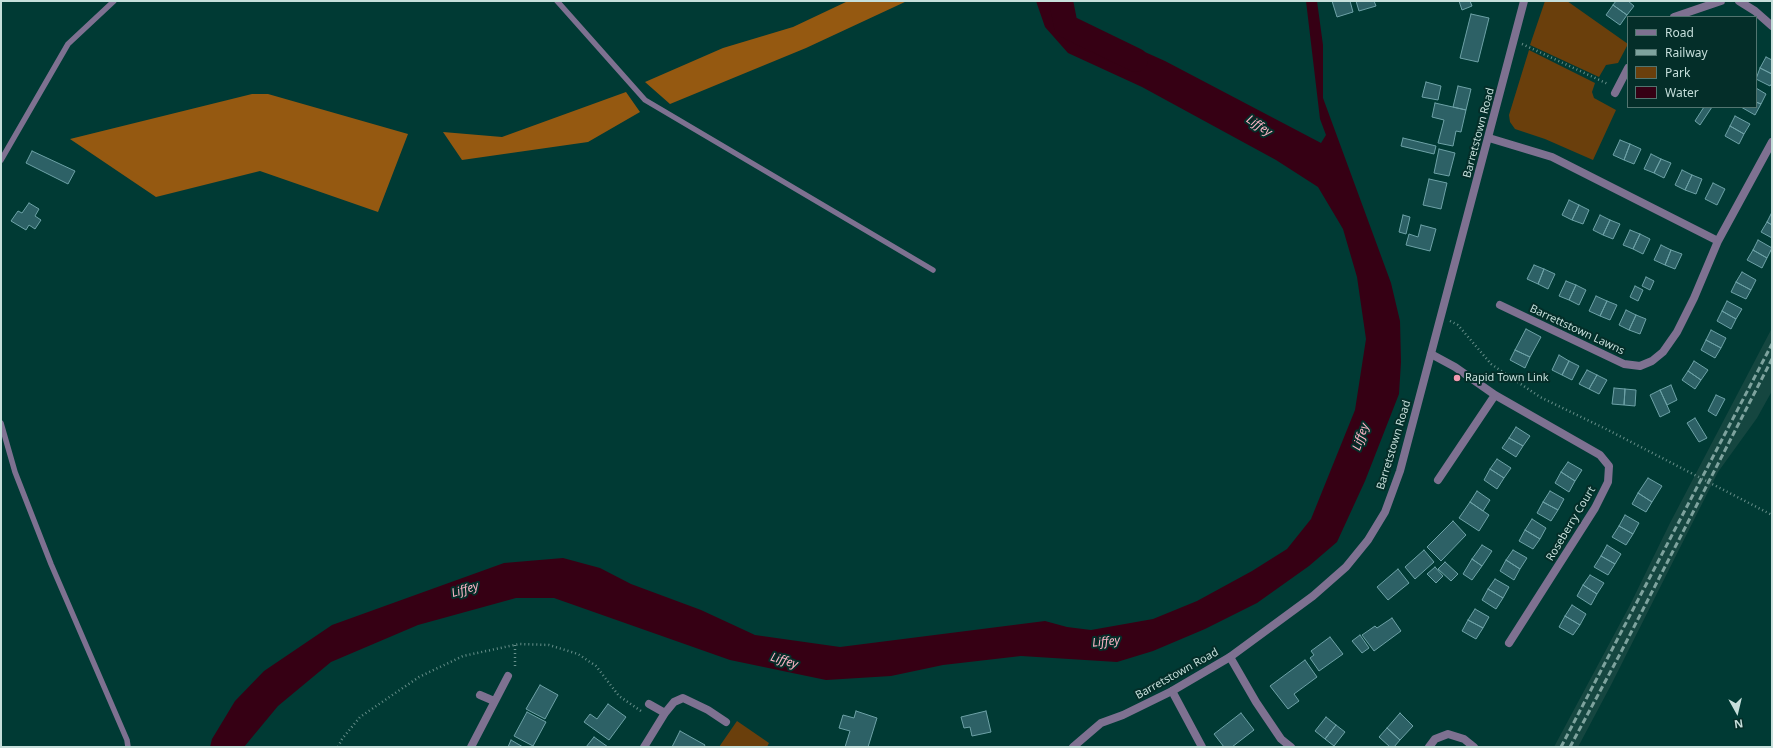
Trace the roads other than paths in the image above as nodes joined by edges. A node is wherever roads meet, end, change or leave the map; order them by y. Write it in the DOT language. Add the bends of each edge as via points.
graph roads {
  1 [pos="114,1"];
  2 [pos="557,1"];
  3 [pos="1524,1"];
  4 [pos="1721,1"];
  5 [pos="1740,1"];
  6 [pos="1677,16"];
  7 [pos="1772,26"];
  8 [pos="1627,70"];
  9 [pos="1616,91"];
  10 [pos="1489,138"];
  11 [pos="1772,142"];
  12 [pos="1,160"];
  13 [pos="1718,241"];
  14 [pos="933,270"];
  15 [pos="1500,305"];
  16 [pos="1431,354"];
  17 [pos="1495,395"];
  18 [pos="1,423"];
  19 [pos="1438,480"];
  20 [pos="1509,643"];
  21 [pos="1230,657"];
  22 [pos="508,676"];
  23 [pos="1172,691"];
  24 [pos="480,695"];
  25 [pos="494,701"];
  26 [pos="649,704"];
  27 [pos="665,713"];
  28 [pos="726,722"];
  29 [pos="128,747"];
  30 [pos="471,747"];
  31 [pos="644,747"];
  32 [pos="1073,747"];
  33 [pos="1202,747"];
  34 [pos="1291,747"];
  35 [pos="1429,747"];
  36 [pos="1474,747"];
  1 -- 12 [label="lane" via="68,44"];
  2 -- 14 [label="lane" via="645,100"];
  3 -- 10 [label="street, Barretstown Road"];
  4 -- 6 [label="street"];
  5 -- 7 [label="street"];
  8 -- 9 [label="street"];
  10 -- 13 [label="street" via="1552,157"];
  10 -- 16 [label="street, Barretstown Road"];
  11 -- 13 [label="street, Barrettstown Lawns"];
  13 -- 15 [label="street, Barrettstown Lawns" via="1677,332 1663,352 1652,362 1640,366 1624,364"];
  16 -- 17 [label="street, Roseberry Court"];
  16 -- 21 [label="street, Barretstown Road" via="1400,471 1385,512 1368,540 1346,567 1314,596"];
  17 -- 19 [label="street"];
  17 -- 20 [label="street, Roseberry Court" via="1600,455 1609,466 1608,482 1596,508"];
  18 -- 29 [label="lane" via="15,472 51,564"];
  21 -- 23 [label="street, Barretstown Road"];
  21 -- 34 [label="street" via="1281,739"];
  22 -- 25 [label="street"];
  23 -- 32 [label="street, Barretstown Road" via="1101,723"];
  23 -- 33 [label="street"];
  24 -- 25 [label="street"];
  25 -- 30 [label="street"];
  26 -- 27 [label="street"];
  27 -- 28 [label="street" via="674,702 683,698"];
  27 -- 31 [label="street"];
  35 -- 36 [label="street" via="1435,739 1448,734 1464,739"];
}
